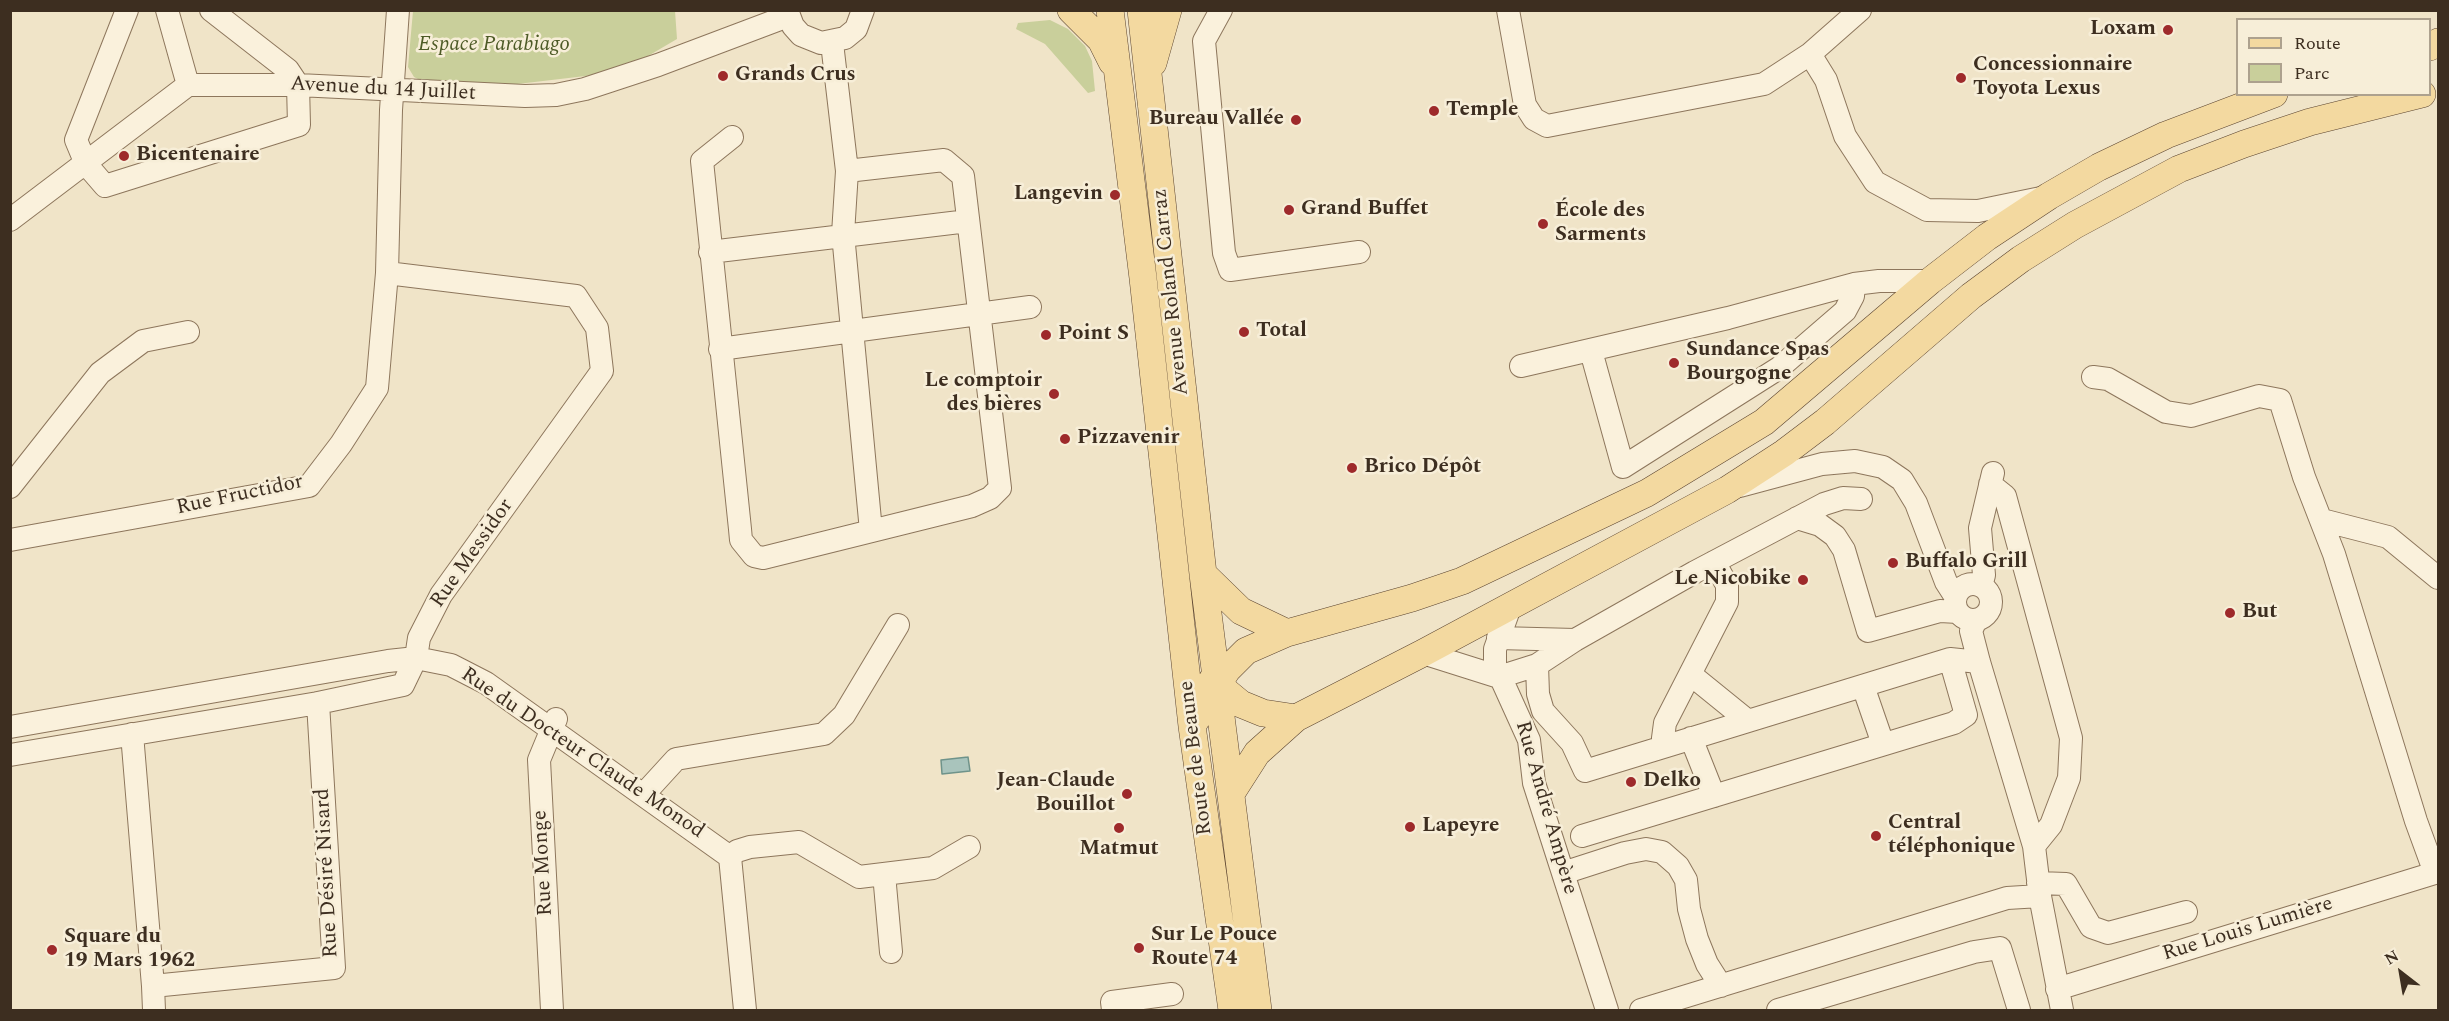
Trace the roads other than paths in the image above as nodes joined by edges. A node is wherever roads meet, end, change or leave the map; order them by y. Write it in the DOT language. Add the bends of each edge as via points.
graph roads {
  1 [pos="127,10"];
  2 [pos="167,10"];
  3 [pos="212,10"];
  4 [pos="398,10"];
  5 [pos="1071,10"];
  6 [pos="1110,10"];
  7 [pos="1141,10"];
  8 [pos="1168,10"];
  9 [pos="1221,10"];
  10 [pos="1508,10"];
  11 [pos="1860,10"];
  12 [pos="868,13"];
  13 [pos="788,14"];
  14 [pos="832,43"];
  15 [pos="1810,54"];
  16 [pos="1117,71"];
  17 [pos="1149,78"];
  18 [pos="188,85"];
  19 [pos="298,85"];
  20 [pos="392,90"];
  21 [pos="2269,96"];
  22 [pos="2414,96"];
  23 [pos="732,137"];
  24 [pos="86,164"];
  25 [pos="847,171"];
  26 [pos="2049,196"];
  27 [pos="10,220"];
  28 [pos="968,221"];
  29 [pos="843,234"];
  30 [pos="710,252"];
  31 [pos="1359,252"];
  32 [pos="387,273"];
  33 [pos="1930,281"];
  34 [pos="1854,284"];
  35 [pos="1030,307"];
  36 [pos="980,314"];
  37 [pos="188,332"];
  38 [pos="851,333"];
  39 [pos="720,349"];
  40 [pos="1591,351"];
  41 [pos="1521,366"];
  42 [pos="2093,377"];
  43 [pos="10,488"];
  44 [pos="1727,490"];
  45 [pos="1861,499"];
  46 [pos="1168,504"];
  47 [pos="1797,518"];
  48 [pos="2322,520"];
  49 [pos="871,531"];
  50 [pos="10,540"];
  51 [pos="1714,562"];
  52 [pos="1203,574"];
  53 [pos="2439,578"];
  54 [pos="1981,586"];
  55 [pos="1510,607"];
  56 [pos="1963,609"];
  57 [pos="898,625"];
  58 [pos="1287,633"];
  59 [pos="1498,638"];
  60 [pos="1575,640"];
  61 [pos="1184,653"];
  62 [pos="1423,653"];
  63 [pos="416,658"];
  64 [pos="1950,659"];
  65 [pos="1978,662"];
  66 [pos="1537,665"];
  67 [pos="1690,674"];
  68 [pos="1499,677"];
  69 [pos="1218,685"];
  70 [pos="1863,686"];
  71 [pos="318,703"];
  72 [pos="1296,718"];
  73 [pos="1748,721"];
  74 [pos="553,724"];
  75 [pos="1192,726"];
  76 [pos="10,727"];
  77 [pos="132,734"];
  78 [pos="1680,742"];
  79 [pos="1883,744"];
  80 [pos="10,755"];
  81 [pos="1232,792"];
  82 [pos="644,794"];
  83 [pos="1714,796"];
  84 [pos="1582,836"];
  85 [pos="2034,846"];
  86 [pos="969,847"];
  87 [pos="730,857"];
  88 [pos="2437,872"];
  89 [pos="1563,873"];
  90 [pos="884,874"];
  91 [pos="2039,890"];
  92 [pos="2186,912"];
  93 [pos="2156,919"];
  94 [pos="891,952"];
  95 [pos="2170,954"];
  96 [pos="1721,986"];
  97 [pos="153,987"];
  98 [pos="1172,994"];
  99 [pos="2060,1000"];
  100 [pos="154,1011"];
  101 [pos="552,1011"];
  102 [pos="745,1011"];
  103 [pos="1113,1011"];
  104 [pos="1232,1011"];
  105 [pos="1258,1011"];
  106 [pos="1607,1011"];
  107 [pos="1641,1011"];
  108 [pos="1778,1011"];
  109 [pos="2019,1011"];
  1 -- 24 [label="street" via="76,140"];
  2 -- 18 [label="street"];
  3 -- 19 [label="street" via="288,70"];
  4 -- 20 [label="street, Rue Fructidor"];
  5 -- 16 [label="main road" via="1101,40"];
  6 -- 16 [label="main road, Avenue Roland Carraz"];
  7 -- 17 [label="main road, Avenue Roland Carraz"];
  8 -- 17 [label="main road"];
  9 -- 31 [label="street" via="1204,41 1224,253 1230,270"];
  10 -- 15 [label="street" via="1525,105 1534,119 1547,126 1764,84"];
  11 -- 15 [label="street"];
  12 -- 14 [label="street" via="856,29"];
  13 -- 14 [label="street" via="801,35 821,44"];
  13 -- 20 [label="street, Avenue du 14 Juillet" via="658,65 556,95"];
  14 -- 25 [label="street"];
  15 -- 26 [label="street" via="1826,80 1845,136 1875,182 1927,210 1978,211"];
  16 -- 46 [label="main road, Avenue Roland Carraz"];
  17 -- 52 [label="main road, Avenue Roland Carraz"];
  18 -- 19 [label="street, Avenue du 14 Juillet"];
  18 -- 24 [label="street"];
  19 -- 20 [label="street, Avenue du 14 Juillet"];
  19 -- 24 [label="street" via="299,125 105,186"];
  20 -- 32 [label="street, Rue Fructidor"];
  21 -- 26 [label="main road" via="2166,135"];
  22 -- 44 [label="main road" via="2310,122 2244,144 2179,169 2074,225 1971,296 1825,422"];
  23 -- 30 [label="street" via="702,161"];
  24 -- 27 [label="street"];
  25 -- 28 [label="street" via="944,160 963,176"];
  25 -- 29 [label="street"];
  26 -- 33 [label="main road"];
  28 -- 29 [label="street"];
  28 -- 36 [label="street"];
  29 -- 30 [label="street"];
  29 -- 38 [label="street"];
  30 -- 39 [label="street"];
  32 -- 50 [label="street, Rue Fructidor" via="377,388 309,486"];
  32 -- 63 [label="street, Rue Messidor" via="576,296 597,328 602,371 441,595 419,638"];
  33 -- 34 [label="street" via="1879,280"];
  33 -- 58 [label="main road" via="1764,422 1647,493 1462,581"];
  34 -- 40 [label="street"];
  34 -- 40 [label="street" via="1845,311 1779,368 1623,467"];
  35 -- 36 [label="street"];
  36 -- 38 [label="street"];
  36 -- 49 [label="street" via="1000,488 990,498 972,506"];
  37 -- 43 [label="street" via="144,341 100,373"];
  38 -- 39 [label="street"];
  38 -- 49 [label="street"];
  39 -- 49 [label="street" via="740,528 746,548 763,558"];
  40 -- 41 [label="street"];
  42 -- 48 [label="street" via="2108,379 2166,412 2191,416 2259,396 2280,399"];
  44 -- 55 [label="main road"];
  44 -- 56 [label="street" via="1822,464 1855,461 1883,467 1902,480 1916,503 1946,582"];
  45 -- 47 [label="street" via="1843,498"];
  46 -- 61 [label="main road, Route de Beaune"];
  47 -- 51 [label="street"];
  47 -- 56 [label="street" via="1820,525 1844,550 1868,631 1940,611"];
  48 -- 53 [label="street" via="2388,537"];
  48 -- 88 [label="street" via="2416,821"];
  51 -- 60 [label="street"];
  51 -- 67 [label="street" via="1727,585 1727,602"];
  52 -- 58 [label="main road" via="1241,610"];
  52 -- 69 [label="main road, Route de Beaune"];
  54 -- 56 [label="street" via="1966,585"];
  54 -- 56 [label="street" via="1991,600 1984,616"];
  54 -- 85 [label="street" via="1984,576 1980,528 1991,479 2005,496 2071,738 2069,778 2051,825"];
  55 -- 59 [label="street, Rue André Ampère"];
  55 -- 62 [label="main road"];
  56 -- 65 [label="street"];
  57 -- 82 [label="street" via="844,715 824,734 676,759"];
  58 -- 69 [label="main road" via="1246,651"];
  59 -- 60 [label="street"];
  59 -- 68 [label="street, Rue André Ampère"];
  60 -- 66 [label="street"];
  61 -- 69 [label="main road"];
  61 -- 75 [label="main road, Route de Beaune"];
  62 -- 68 [label="street"];
  62 -- 72 [label="main road"];
  63 -- 71 [label="street" via="403,685"];
  63 -- 74 [label="street, Rue du Docteur Claude Monod" via="451,665"];
  63 -- 76 [label="street"];
  64 -- 65 [label="street"];
  64 -- 70 [label="street"];
  64 -- 79 [label="street" via="1966,715 1954,723"];
  65 -- 85 [label="street"];
  66 -- 68 [label="street"];
  66 -- 78 [label="street" via="1543,711 1572,743 1585,771"];
  67 -- 73 [label="street"];
  67 -- 78 [label="street" via="1665,723 1663,738"];
  68 -- 89 [label="street, Rue André Ampère" via="1529,740 1534,783"];
  69 -- 72 [label="main road" via="1241,704 1263,713"];
  69 -- 75 [label="main road"];
  69 -- 81 [label="main road, Route de Beaune"];
  70 -- 73 [label="street"];
  70 -- 79 [label="street"];
  71 -- 77 [label="street"];
  71 -- 97 [label="street, Rue Désiré Nisard" via="334,968"];
  72 -- 81 [label="main road" via="1257,753"];
  73 -- 78 [label="street"];
  74 -- 82 [label="street, Rue du Docteur Claude Monod"];
  74 -- 101 [label="street, Rue Monge" via="539,760"];
  75 -- 104 [label="main road, Route de Beaune"];
  77 -- 80 [label="street"];
  77 -- 97 [label="street"];
  78 -- 83 [label="street"];
  79 -- 83 [label="street"];
  81 -- 105 [label="main road, Route de Beaune"];
  82 -- 87 [label="street, Rue du Docteur Claude Monod"];
  83 -- 84 [label="street"];
  85 -- 91 [label="street"];
  86 -- 90 [label="street" via="933,868"];
  87 -- 90 [label="street" via="750,847 799,842 859,877"];
  87 -- 102 [label="street"];
  88 -- 95 [label="street, Rue Louis Lumière"];
  89 -- 96 [label="street" via="1626,853 1646,849 1662,852 1678,866 1686,880 1697,939"];
  89 -- 106 [label="street, Rue André Ampère"];
  90 -- 94 [label="street"];
  91 -- 93 [label="street" via="2066,884 2091,927 2108,933"];
  91 -- 96 [label="street"];
  91 -- 99 [label="street"];
  92 -- 93 [label="street"];
  93 -- 95 [label="street"];
  95 -- 99 [label="street, Rue Louis Lumière"];
  96 -- 107 [label="street"];
  97 -- 100 [label="street"];
  98 -- 103 [label="street" via="1112,1002"];
  108 -- 109 [label="street" via="1974,952 2000,948"];
}
